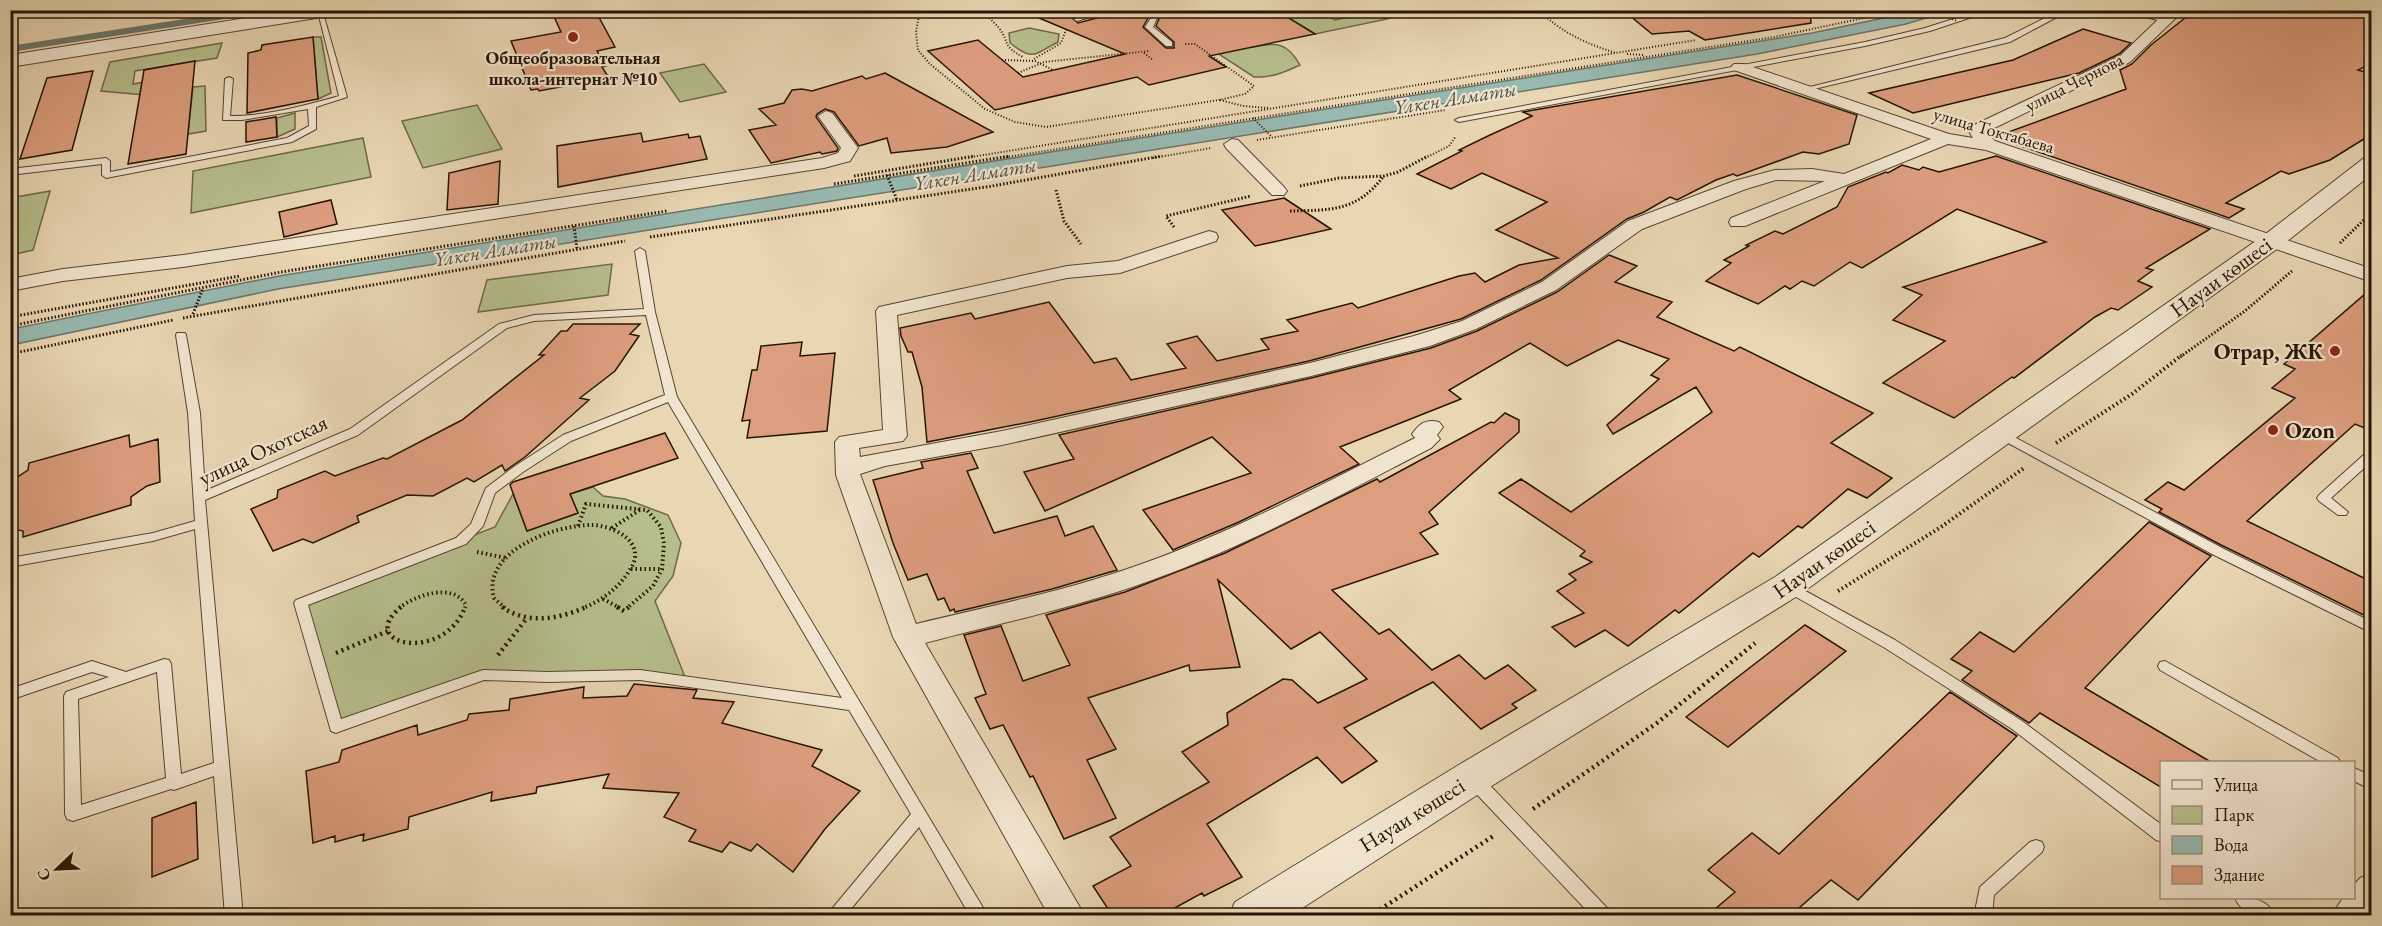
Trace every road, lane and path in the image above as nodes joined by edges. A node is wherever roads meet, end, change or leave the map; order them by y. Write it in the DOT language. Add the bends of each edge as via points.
graph roads {
  1 [pos="920,10"];
  2 [pos="1122,10"];
  3 [pos="1151,10"];
  4 [pos="1539,10"];
  5 [pos="1902,10"];
  6 [pos="1929,10"];
  7 [pos="1990,10"];
  8 [pos="2067,10"];
  9 [pos="2124,10"];
  10 [pos="328,12"];
  11 [pos="985,14"];
  12 [pos="1963,14"];
  13 [pos="2171,15"];
  14 [pos="266,16"];
  15 [pos="1077,19"];
  16 [pos="1943,20"];
  17 [pos="1958,21"];
  18 [pos="10,29"];
  19 [pos="1065,29"];
  20 [pos="10,38"];
  21 [pos="1169,44"];
  22 [pos="1144,52"];
  23 [pos="1654,56"];
  24 [pos="1023,57"];
  25 [pos="1002,60"];
  26 [pos="1033,60"];
  27 [pos="1153,60"];
  28 [pos="10,61"];
  29 [pos="1044,62"];
  30 [pos="1739,67"];
  31 [pos="1053,70"];
  32 [pos="1018,73"];
  33 [pos="229,79"];
  34 [pos="1806,89"];
  35 [pos="1219,100"];
  36 [pos="312,106"];
  37 [pos="1274,108"];
  38 [pos="1446,110"];
  39 [pos="826,116"];
  40 [pos="1253,118"];
  41 [pos="1459,120"];
  42 [pos="1273,137"];
  43 [pos="1946,139"];
  44 [pos="1232,144"];
  45 [pos="1989,145"];
  46 [pos="2372,163"];
  47 [pos="10,172"];
  48 [pos="887,175"];
  49 [pos="1384,176"];
  50 [pos="1845,179"];
  51 [pos="829,184"];
  52 [pos="1056,190"];
  53 [pos="1278,190"];
  54 [pos="897,200"];
  55 [pos="666,211"];
  56 [pos="1290,211"];
  57 [pos="2372,212"];
  58 [pos="1738,222"];
  59 [pos="574,225"];
  60 [pos="1209,237"];
  61 [pos="2272,241"];
  62 [pos="640,243"];
  63 [pos="1081,244"];
  64 [pos="1185,245"];
  65 [pos="577,249"];
  66 [pos="2317,257"];
  67 [pos="2372,276"];
  68 [pos="10,285"];
  69 [pos="203,288"];
  70 [pos="650,312"];
  71 [pos="191,316"];
  72 [pos="10,326"];
  73 [pos="181,335"];
  74 [pos="10,354"];
  75 [pos="671,397"];
  76 [pos="1431,427"];
  77 [pos="2001,434"];
  78 [pos="2372,454"];
  79 [pos="2041,455"];
  80 [pos="849,470"];
  81 [pos="199,498"];
  82 [pos="641,509"];
  83 [pos="2342,512"];
  84 [pos="201,523"];
  85 [pos="578,526"];
  86 [pos="612,528"];
  87 [pos="10,563"];
  88 [pos="631,569"];
  89 [pos="662,569"];
  90 [pos="1787,586"];
  91 [pos="603,599"];
  92 [pos="1817,603"];
  93 [pos="527,618"];
  94 [pos="2372,628"];
  95 [pos="388,631"];
  96 [pos="1764,636"];
  97 [pos="907,637"];
  98 [pos="317,662"];
  99 [pos="2165,666"];
  100 [pos="483,675"];
  101 [pos="125,677"];
  102 [pos="10,695"];
  103 [pos="855,705"];
  104 [pos="2331,761"];
  105 [pos="222,767"];
  106 [pos="2355,775"];
  107 [pos="1471,778"];
  108 [pos="174,784"];
  109 [pos="2372,784"];
  110 [pos="920,814"];
  111 [pos="1514,822"];
  112 [pos="2160,833"];
  113 [pos="2036,847"];
  114 [pos="2372,888"];
  115 [pos="2246,899"];
  116 [pos="234,915"];
  117 [pos="834,915"];
  118 [pos="981,915"];
  119 [pos="1068,915"];
  120 [pos="1251,915"];
  121 [pos="1370,915"];
  122 [pos="1604,915"];
  123 [pos="1983,915"];
  124 [pos="2266,915"];
  125 [pos="2348,915"];
  1 -- 35 [label="path" via="918,50 930,64 985,109 1016,122 1046,127"];
  2 -- 15 [label="lane"];
  3 -- 21 [label="lane" via="1154,18 1149,27"];
  4 -- 23 [label="path" via="1559,27 1605,50"];
  5 -- 23 [label="path" via="1774,37"];
  6 -- 17 [label="path, bridge"];
  7 -- 17 [label="lane"];
  8 -- 34 [label="lane" via="2007,40"];
  9 -- 13 [label="lane"];
  10 -- 14 [label="street"];
  10 -- 36 [label="lane" via="344,97"];
  11 -- 24 [label="path" via="1012,51"];
  12 -- 16 [label="path"];
  13 -- 45 [label="street, улица Чернова" via="2125,59 1980,128 1978,133"];
  14 -- 28 [label="street"];
  17 -- 30 [label="lane" via="1853,48"];
  18 -- 20 [label="lane"];
  19 -- 26 [label="path" via="1061,43"];
  21 -- 22 [label="path"];
  21 -- 35 [label="path" via="1195,44 1254,86 1245,94"];
  22 -- 27 [label="path"];
  22 -- 29 [label="path"];
  23 -- 40 [label="path"];
  24 -- 25 [label="path"];
  24 -- 26 [label="path"];
  26 -- 29 [label="path"];
  29 -- 31 [label="path"];
  29 -- 32 [label="path"];
  30 -- 34 [label="street, улица Токтабаева"];
  30 -- 41 [label="lane"];
  33 -- 36 [label="lane" via="226,118"];
  34 -- 43 [label="street, улица Токтабаева"];
  35 -- 37 [label="path"];
  36 -- 47 [label="lane" via="313,128 289,140 106,175 106,161"];
  38 -- 42 [label="path"];
  39 -- 68 [label="street" via="850,148 844,157 824,163"];
  40 -- 42 [label="path"];
  40 -- 48 [label="path"];
  41 -- 49 [label="path" via="1457,135 1449,146"];
  42 -- 44 [label="path"];
  43 -- 45 [label="street, улица Токтабаева"];
  43 -- 50 [label="street"];
  44 -- 53 [label="street"];
  44 -- 54 [label="path"];
  45 -- 61 [label="street, улица Токтабаева"];
  46 -- 61 [label="street, Науаи көшесі"];
  48 -- 51 [label="path"];
  48 -- 54 [label="path"];
  49 -- 53 [label="path" via="1339,178"];
  49 -- 56 [label="path" via="1376,189 1356,204 1341,209"];
  50 -- 58 [label="street"];
  50 -- 80 [label="street" via="1793,173 1775,175 1674,210 1628,230 1549,286 1469,325 1422,341"];
  52 -- 63 [label="path" via="1064,221"];
  53 -- 64 [label="path" via="1166,216"];
  54 -- 62 [label="path"];
  55 -- 59 [label="path"];
  57 -- 66 [label="path" via="2335,248"];
  59 -- 65 [label="path"];
  59 -- 69 [label="path"];
  60 -- 64 [label="street"];
  61 -- 66 [label="street, улица Токтабаева"];
  61 -- 77 [label="street, Науаи көшесі"];
  62 -- 65 [label="path"];
  62 -- 70 [label="lane"];
  64 -- 80 [label="street" via="1120,267 1067,272 886,310 895,436 847,442"];
  65 -- 71 [label="path"];
  66 -- 67 [label="street, улица Токтабаева"];
  66 -- 79 [label="path" via="2286,275 2245,311 2132,394"];
  69 -- 71 [label="path"];
  69 -- 72 [label="path"];
  70 -- 75 [label="lane"];
  70 -- 81 [label="lane, улица Охотская" via="534,318 503,326 354,432"];
  71 -- 74 [label="path"];
  73 -- 81 [label="lane" via="194,412"];
  75 -- 98 [label="lane" via="567,438 519,469 490,491 477,526 461,541 301,603"];
  75 -- 103 [label="lane"];
  76 -- 97 [label="street" via="1424,434 1428,439 1423,443 1186,557 1103,587"];
  77 -- 79 [label="lane"];
  77 -- 90 [label="street, Науаи көшесі"];
  78 -- 83 [label="lane" via="2323,498"];
  79 -- 92 [label="path" via="1941,527"];
  79 -- 94 [label="lane" via="2219,552"];
  80 -- 97 [label="street"];
  81 -- 84 [label="lane, улица Охотская"];
  82 -- 85 [label="path" via="586,504"];
  82 -- 86 [label="path"];
  82 -- 89 [label="path" via="647,510 661,527"];
  84 -- 87 [label="lane" via="153,537"];
  84 -- 105 [label="lane, улица Охотская"];
  85 -- 86 [label="path"];
  85 -- 93 [label="path" via="546,533 523,544 495,574 492,590 497,603 509,613"];
  86 -- 88 [label="path" via="627,536 635,548"];
  88 -- 89 [label="path"];
  88 -- 91 [label="path" via="628,577"];
  89 -- 91 [label="path" via="653,586 624,610"];
  90 -- 92 [label="lane"];
  90 -- 107 [label="street, Науаи көшесі"];
  91 -- 93 [label="path" via="573,613"];
  92 -- 112 [label="lane" via="2017,724"];
  93 -- 100 [label="path"];
  95 -- 95 [label="path" via="400,608 422,596 446,592 462,598 466,605 450,630 425,642 400,642"];
  95 -- 98 [label="path"];
  96 -- 111 [label="path" via="1657,723"];
  97 -- 119 [label="street"];
  98 -- 100 [label="lane" via="336,727"];
  99 -- 104 [label="lane"];
  100 -- 103 [label="lane" via="640,675"];
  101 -- 102 [label="lane" via="92,666"];
  101 -- 108 [label="lane" via="164,664"];
  101 -- 108 [label="lane" via="71,696 73,814"];
  103 -- 110 [label="lane"];
  105 -- 108 [label="lane"];
  105 -- 116 [label="lane, улица Охотская"];
  106 -- 109 [label="lane"];
  107 -- 111 [label="lane"];
  107 -- 120 [label="street, Науаи көшесі"];
  110 -- 117 [label="lane"];
  110 -- 118 [label="lane"];
  111 -- 121 [label="path"];
  111 -- 122 [label="lane"];
  113 -- 123 [label="lane" via="1986,892"];
  114 -- 125 [label="street"];
  115 -- 124 [label="lane"];
}
